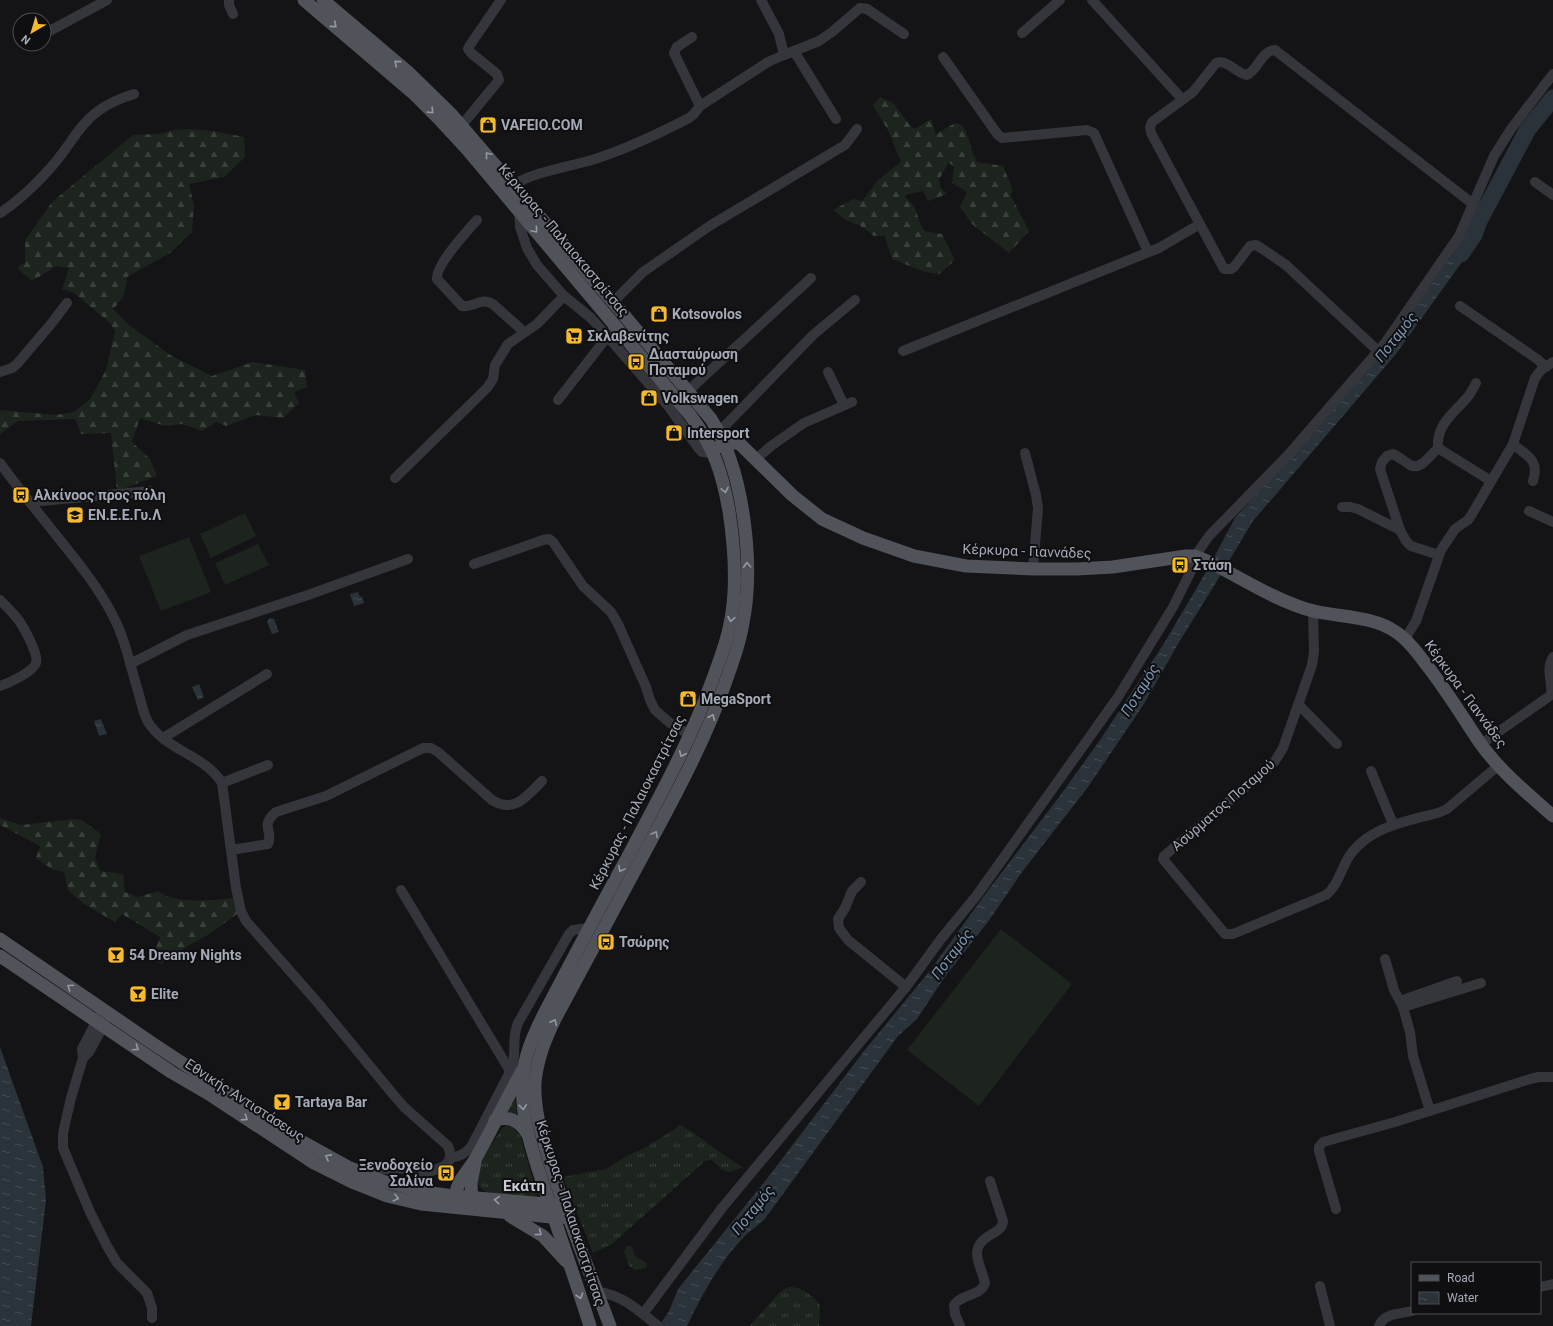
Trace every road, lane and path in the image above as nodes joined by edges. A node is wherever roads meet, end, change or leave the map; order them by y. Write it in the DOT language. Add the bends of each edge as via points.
graph roads {
  1 [pos="107,0"];
  2 [pos="229,0"];
  3 [pos="304,0"];
  4 [pos="323,0"];
  5 [pos="501,0"];
  6 [pos="761,0"];
  7 [pos="1060,0"];
  8 [pos="1092,0"];
  9 [pos="233,14"];
  10 [pos="52,30"];
  11 [pos="1022,33"];
  12 [pos="904,34"];
  13 [pos="692,37"];
  14 [pos="794,51"];
  15 [pos="784,55"];
  16 [pos="943,57"];
  17 [pos="1553,74"];
  18 [pos="134,94"];
  19 [pos="1182,99"];
  20 [pos="700,106"];
  21 [pos="836,119"];
  22 [pos="462,125"];
  23 [pos="857,129"];
  24 [pos="1536,182"];
  25 [pos="513,185"];
  26 [pos="1553,195"];
  27 [pos="1474,204"];
  28 [pos="519,210"];
  29 [pos="0,213"];
  30 [pos="477,220"];
  31 [pos="1200,224"];
  32 [pos="1148,252"];
  33 [pos="811,278"];
  34 [pos="564,296"];
  35 [pos="855,300"];
  36 [pos="613,302"];
  37 [pos="67,303"];
  38 [pos="1460,306"];
  39 [pos="616,325"];
  40 [pos="524,332"];
  41 [pos="607,336"];
  42 [pos="903,351"];
  43 [pos="1378,351"];
  44 [pos="1549,364"];
  45 [pos="0,372"];
  46 [pos="828,372"];
  47 [pos="1476,383"];
  48 [pos="679,399"];
  49 [pos="558,400"];
  50 [pos="719,432"];
  51 [pos="1513,444"];
  52 [pos="1438,448"];
  53 [pos="713,451"];
  54 [pos="727,451"];
  55 [pos="1025,453"];
  56 [pos="755,460"];
  57 [pos="0,463"];
  58 [pos="5,477"];
  59 [pos="395,478"];
  60 [pos="1491,481"];
  61 [pos="1533,481"];
  62 [pos="150,492"];
  63 [pos="30,502"];
  64 [pos="1342,507"];
  65 [pos="1529,511"];
  66 [pos="1553,522"];
  67 [pos="1400,530"];
  68 [pos="1440,555"];
  69 [pos="1195,556"];
  70 [pos="408,559"];
  71 [pos="474,564"];
  72 [pos="1033,569"];
  73 [pos="0,600"];
  74 [pos="1314,611"];
  75 [pos="1405,639"];
  76 [pos="1553,657"];
  77 [pos="130,664"];
  78 [pos="267,674"];
  79 [pos="0,686"];
  80 [pos="1552,697"];
  81 [pos="1298,705"];
  82 [pos="690,735"];
  83 [pos="162,738"];
  84 [pos="1337,744"];
  85 [pos="1481,744"];
  86 [pos="268,764"];
  87 [pos="1499,765"];
  88 [pos="1371,771"];
  89 [pos="542,781"];
  90 [pos="222,783"];
  91 [pos="1553,816"];
  92 [pos="1393,824"];
  93 [pos="232,850"];
  94 [pos="861,882"];
  95 [pos="402,890"];
  96 [pos="590,928"];
  97 [pos="0,939"];
  98 [pos="0,956"];
  99 [pos="1385,959"];
  100 [pos="1457,981"];
  101 [pos="1481,983"];
  102 [pos="906,987"];
  103 [pos="1401,1004"];
  104 [pos="103,1017"];
  105 [pos="524,1068"];
  106 [pos="510,1071"];
  107 [pos="1553,1077"];
  108 [pos="1430,1111"];
  109 [pos="495,1120"];
  110 [pos="528,1135"];
  111 [pos="450,1158"];
  112 [pos="475,1158"];
  113 [pos="426,1173"];
  114 [pos="363,1174"];
  115 [pos="990,1181"];
  116 [pos="422,1198"];
  117 [pos="454,1202"];
  118 [pos="472,1204"];
  119 [pos="550,1204"];
  120 [pos="565,1206"];
  121 [pos="1336,1209"];
  122 [pos="505,1213"];
  123 [pos="554,1217"];
  124 [pos="569,1219"];
  125 [pos="570,1267"];
  126 [pos="1553,1284"];
  127 [pos="1320,1286"];
  128 [pos="1541,1287"];
  129 [pos="598,1292"];
  130 [pos="1411,1311"];
  131 [pos="643,1314"];
  132 [pos="152,1318"];
  133 [pos="587,1324"];
  134 [pos="656,1324"];
  135 [pos="610,1326"];
  136 [pos="960,1326"];
  137 [pos="1330,1326"];
  138 [pos="1380,1326"];
  1 -- 10 [label="street"];
  2 -- 9 [label="street"];
  3 -- 28 [label="main road, Κέρκυρας - Παλαιοκαστρίτσας, one-way" via="426,105"];
  22 -- 4 [label="main road, Κέρκυρας - Παλαιοκαστρίτσας, one-way" via="408,72"];
  5 -- 22 [label="street" via="468,49 497,74 499,80"];
  6 -- 15 [label="street" via="774,23"];
  7 -- 11 [label="street"];
  8 -- 19 [label="street"];
  12 -- 14 [label="street" via="863,8 858,9 819,41"];
  13 -- 20 [label="street" via="677,47 674,53"];
  14 -- 15 [label="street"];
  14 -- 21 [label="street"];
  15 -- 20 [label="street" via="768,62"];
  16 -- 32 [label="street" via="1002,138 1087,130 1094,133"];
  17 -- 27 [label="street" via="1494,156"];
  18 -- 29 [label="street" via="116,100 88,120 48,170"];
  19 -- 27 [label="street" via="1193,92 1216,63 1224,63 1247,75 1268,52 1275,50"];
  19 -- 31 [label="street" via="1154,120 1150,130"];
  20 -- 25 [label="street" via="689,118 625,148"];
  25 -- 22 [label="main road, Κέρκυρας - Παλαιοκαστρίτσας, one-way"];
  23 -- 36 [label="street" via="844,145 734,210 643,272"];
  24 -- 26 [label="street"];
  25 -- 36 [label="main road, Κέρκυρας - Παλαιοκαστρίτσας"];
  27 -- 43 [label="street" via="1459,236"];
  28 -- 34 [label="street" via="520,227 527,248 537,265"];
  28 -- 39 [label="main road, Κέρκυρας - Παλαιοκαστρίτσας, one-way"];
  30 -- 40 [label="street" via="454,247 438,272 437,279 462,306 482,301 489,302"];
  31 -- 32 [label="street"];
  31 -- 43 [label="street" via="1224,269 1234,267 1250,246 1258,246 1286,265"];
  32 -- 42 [label="street"];
  33 -- 48 [label="street"];
  34 -- 40 [label="street" via="537,324"];
  34 -- 41 [label="street" via="591,318"];
  35 -- 50 [label="street" via="813,335"];
  36 -- 48 [label="main road, Κέρκυρας - Παλαιοκαστρίτσας"];
  37 -- 45 [label="street" via="17,364"];
  38 -- 44 [label="street" via="1537,359"];
  39 -- 41 [label="street"];
  39 -- 48 [label="main road, Κέρκυρας - Παλαιοκαστρίτσας"];
  40 -- 59 [label="street" via="504,348 495,365 493,379 487,388"];
  41 -- 48 [label="street"];
  41 -- 49 [label="street"];
  43 -- 69 [label="street" via="1288,455 1209,536"];
  44 -- 51 [label="street" via="1535,378"];
  46 -- 56 [label="street" via="848,404 804,423"];
  47 -- 52 [label="street" via="1441,427 1437,440"];
  48 -- 50 [label="main road, Κέρκυρας - Παλαιοκαστρίτσας" via="704,410"];
  48 -- 53 [label="main road, Κέρκυρας - Παλαιοκαστρίτσας"];
  50 -- 54 [label="main road, Κέρκυρας - Παλαιοκαστρίτσας"];
  51 -- 60 [label="street"];
  51 -- 61 [label="street" via="1534,463 1536,471"];
  52 -- 60 [label="street"];
  52 -- 67 [label="street" via="1416,466 1393,454 1382,462 1381,472"];
  53 -- 54 [label="main road, Κέρκυρα - Γιαννάδες"];
  53 -- 82 [label="main road, Κέρκυρας - Παλαιοκαστρίτσας, one-way" via="725,492 732,531 734,599 722,654"];
  54 -- 56 [label="main road, Κέρκυρα - Γιαννάδες" via="737,443"];
  120 -- 54 [label="main road, Κέρκυρας - Παλαιοκαστρίτσας, one-way" via="538,1122 535,1082 539,1058 555,1019 691,765 739,644 747,600 747,558 743,515"];
  55 -- 72 [label="street" via="1038,508"];
  56 -- 72 [label="main road, Κέρκυρα - Γιαννάδες" via="817,515 863,538 901,552 951,564 982,568"];
  57 -- 58 [label="street"];
  58 -- 63 [label="street"];
  60 -- 68 [label="street" via="1468,520 1455,529"];
  62 -- 63 [label="street"];
  63 -- 77 [label="street" via="78,562 102,597 121,632"];
  64 -- 67 [label="street" via="1358,509"];
  65 -- 66 [label="street"];
  67 -- 68 [label="street" via="1411,546"];
  68 -- 75 [label="street" via="1416,620"];
  69 -- 72 [label="main road, Κέρκυρα - Γιαννάδες" via="1176,556 1097,569"];
  69 -- 74 [label="main road, Κέρκυρα - Γιαννάδες" via="1288,603"];
  69 -- 102 [label="street" via="1191,571 1173,607 1118,697 976,895 940,939"];
  70 -- 77 [label="street" via="188,635"];
  71 -- 82 [label="street" via="543,540 553,542 583,586 611,612 655,710"];
  73 -- 79 [label="street" via="18,620 36,659 36,665 31,670"];
  74 -- 75 [label="main road, Κέρκυρα - Γιαννάδες" via="1378,623"];
  74 -- 81 [label="street, Ασύρματος Ποταμού" via="1313,661"];
  75 -- 85 [label="main road, Κέρκυρα - Γιαννάδες" via="1444,687"];
  76 -- 80 [label="street" via="1548,666"];
  77 -- 83 [label="street" via="148,722"];
  78 -- 83 [label="street"];
  80 -- 85 [label="street"];
  81 -- 84 [label="street"];
  81 -- 92 [label="street, Ασύρματος Ποταμού" via="1283,748 1275,761 1162,859 1223,932 1230,935 1326,895 1337,884 1353,850 1378,830"];
  82 -- 96 [label="main road, Κέρκυρας - Παλαιοκαστρίτσας, one-way" via="676,767"];
  83 -- 90 [label="street" via="211,770"];
  85 -- 87 [label="main road, Κέρκυρα - Γιαννάδες"];
  86 -- 90 [label="street"];
  87 -- 91 [label="main road, Κέρκυρα - Γιαννάδες"];
  87 -- 92 [label="street" via="1447,810"];
  88 -- 92 [label="street"];
  89 -- 93 [label="street" via="519,802 502,805 492,800 438,752 431,748 423,748 326,796 276,812 271,816 267,826 268,844"];
  90 -- 93 [label="street"];
  93 -- 111 [label="street" via="236,888 246,921 404,1107 448,1146"];
  94 -- 102 [label="street" via="852,891 838,919 839,928 848,940"];
  95 -- 106 [label="street"];
  96 -- 105 [label="main road, Κέρκυρας - Παλαιοκαστρίτσας" via="530,1042"];
  96 -- 106 [label="street" via="573,930 569,934 518,1023 514,1032 514,1058"];
  104 -- 97 [label="main road, Εθνικής Αντιστάσεως, one-way"];
  98 -- 104 [label="main road, Εθνικής Αντιστάσεως"];
  99 -- 103 [label="street"];
  100 -- 103 [label="street"];
  101 -- 103 [label="street"];
  102 -- 131 [label="street" via="722,1208"];
  103 -- 108 [label="street" via="1410,1032 1413,1056"];
  114 -- 104 [label="main road, Εθνικής Αντιστάσεως, one-way" via="323,1155 152,1043"];
  104 -- 116 [label="main road, Εθνικής Αντιστάσεως, one-way" via="165,1068 327,1171 374,1191"];
  104 -- 132 [label="street" via="89,1052 83,1058 63,1133 63,1148 107,1246 117,1263 147,1293"];
  105 -- 109 [label="main road"];
  105 -- 110 [label="main road, Κέρκυρας - Παλαιοκαστρίτσας, one-way" via="522,1096"];
  106 -- 111 [label="street" via="471,1147 463,1155"];
  107 -- 108 [label="street" via="1530,1079"];
  108 -- 121 [label="street" via="1322,1142 1319,1147"];
  109 -- 110 [label="main road" via="509,1118 518,1122"];
  109 -- 112 [label="main road"];
  110 -- 119 [label="main road, Κέρκυρας - Παλαιοκαστρίτσας"];
  111 -- 113 [label="street" via="445,1166"];
  112 -- 117 [label="main road" via="458,1183"];
  112 -- 118 [label="main road" via="471,1183"];
  113 -- 114 [label="street" via="392,1168"];
  113 -- 116 [label="street"];
  114 -- 116 [label="main road, Εθνικής Αντιστάσεως" via="398,1186"];
  115 -- 136 [label="street" via="1003,1221 1002,1226 986,1236 978,1248 978,1260 985,1283 980,1290 954,1305"];
  116 -- 117 [label="main road, Εθνικής Αντιστάσεως"];
  117 -- 118 [label="main road, Εθνικής Αντιστάσεως"];
  119 -- 118 [label="main road, Εθνικής Αντιστάσεως, one-way"];
  118 -- 122 [label="main road, Εθνικής Αντιστάσεως"];
  119 -- 120 [label="main road, Εθνικής Αντιστάσεως"];
  119 -- 123 [label="main road, Κέρκυρας - Παλαιοκαστρίτσας"];
  120 -- 124 [label="main road, Κέρκυρας - Παλαιοκαστρίτσας"];
  122 -- 123 [label="main road, Εθνικής Αντιστάσεως"];
  122 -- 125 [label="main road, one-way" via="548,1240"];
  123 -- 124 [label="main road, Εθνικής Αντιστάσεως"];
  123 -- 125 [label="main road, Κέρκυρας - Παλαιοκαστρίτσας"];
  124 -- 129 [label="main road, Κέρκυρας - Παλαιοκαστρίτσας"];
  125 -- 133 [label="main road, Κέρκυρας - Παλαιοκαστρίτσας, one-way"];
  126 -- 128 [label="street"];
  127 -- 137 [label="street"];
  129 -- 131 [label="street" via="617,1297"];
  129 -- 135 [label="main road, Κέρκυρας - Παλαιοκαστρίτσας"];
  130 -- 138 [label="street" via="1387,1316"];
  131 -- 134 [label="street"];
}
